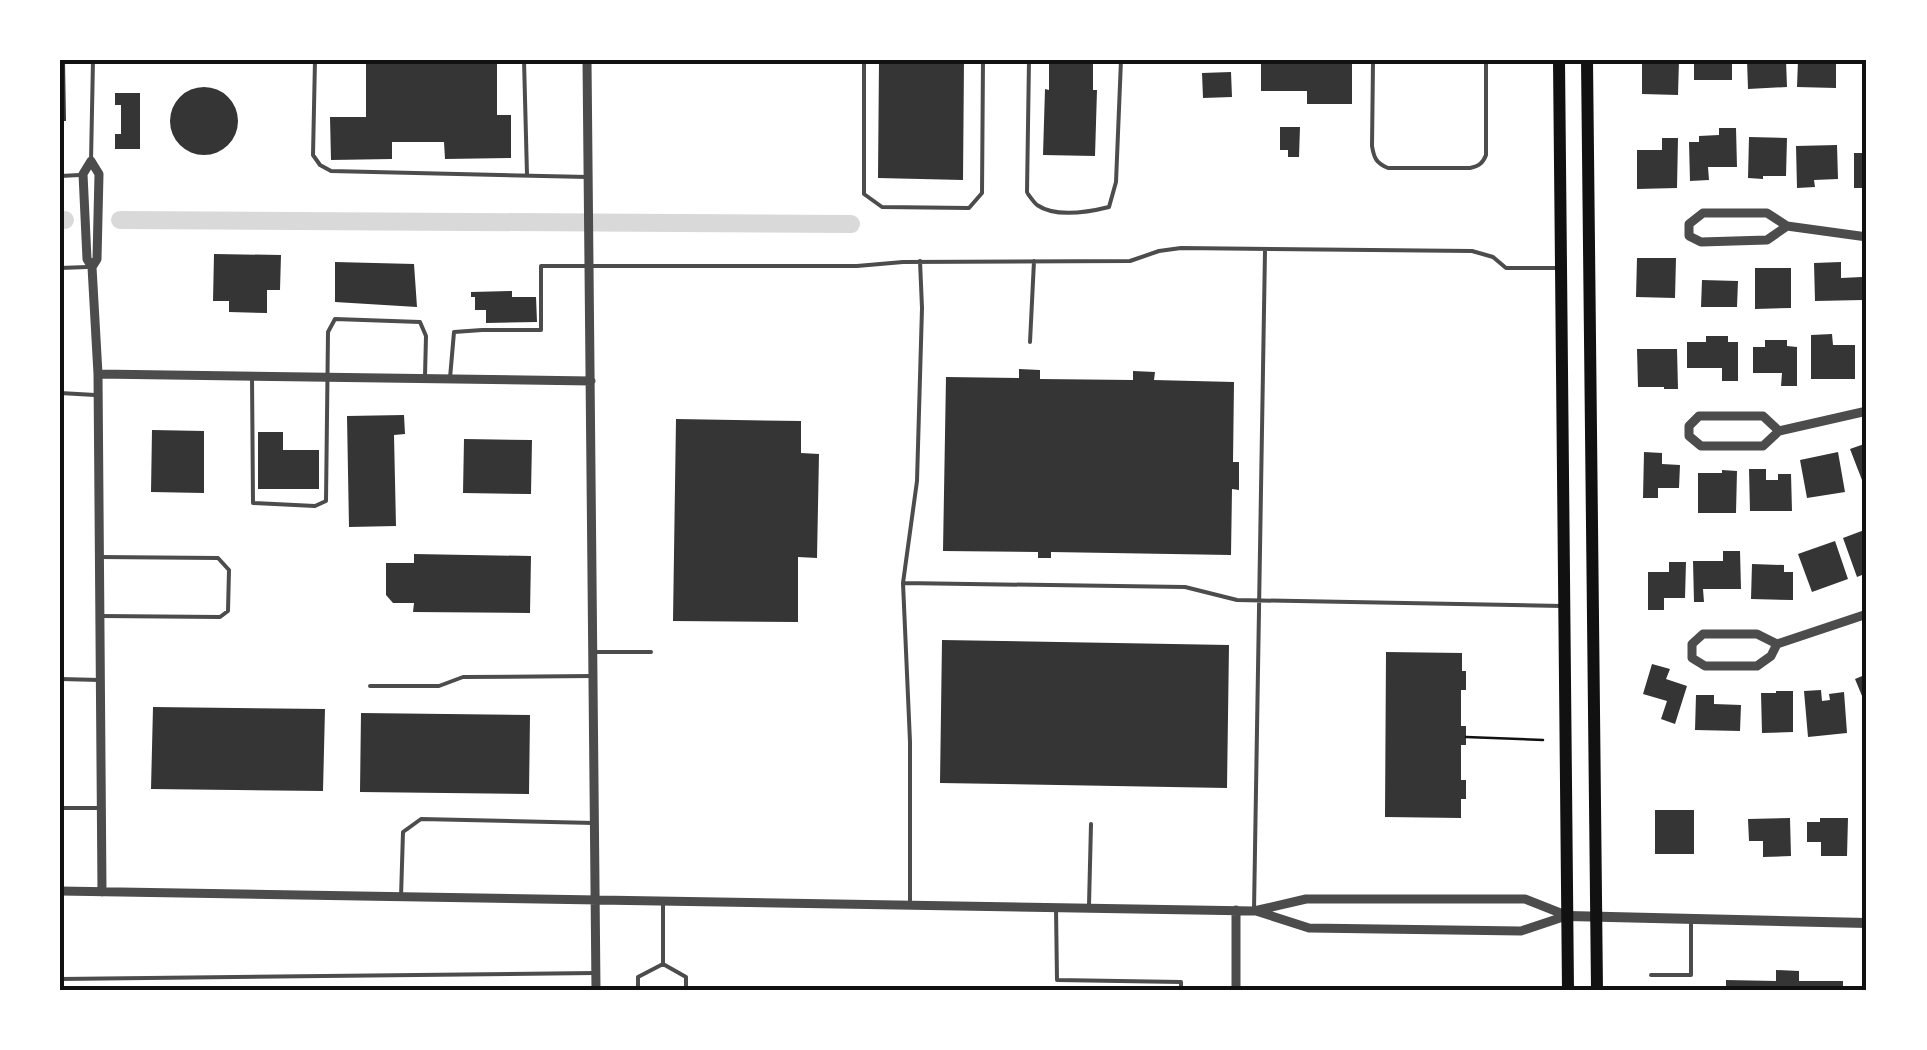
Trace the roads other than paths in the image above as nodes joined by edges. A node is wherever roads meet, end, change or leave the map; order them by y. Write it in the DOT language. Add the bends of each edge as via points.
graph roads {
  1 [pos="94,60"];
  2 [pos="314,60"];
  3 [pos="524,60"];
  4 [pos="587,60"];
  5 [pos="864,60"];
  6 [pos="983,60"];
  7 [pos="1029,60"];
  8 [pos="1120,60"];
  9 [pos="1378,60"];
  10 [pos="1484,60"];
  11 [pos="1559,60"];
  12 [pos="1587,60"];
  13 [pos="91,161"];
  14 [pos="83,175"];
  15 [pos="60,176"];
  16 [pos="527,176"];
  17 [pos="588,177"];
  18 [pos="1787,226"];
  19 [pos="1867,237"];
  20 [pos="1265,250"];
  21 [pos="920,261"];
  22 [pos="1034,261"];
  23 [pos="589,265"];
  24 [pos="92,266"];
  25 [pos="60,268"];
  26 [pos="1561,268"];
  27 [pos="1030,342"];
  28 [pos="98,374"];
  29 [pos="252,376"];
  30 [pos="327,377"];
  31 [pos="425,378"];
  32 [pos="450,379"];
  33 [pos="591,381"];
  34 [pos="60,393"];
  35 [pos="98,396"];
  36 [pos="1867,411"];
  37 [pos="1779,430"];
  38 [pos="100,557"];
  39 [pos="903,582"];
  40 [pos="1260,600"];
  41 [pos="1565,606"];
  42 [pos="1867,614"];
  43 [pos="100,616"];
  44 [pos="1777,644"];
  45 [pos="592,652"];
  46 [pos="651,652"];
  47 [pos="593,676"];
  48 [pos="60,679"];
  49 [pos="100,680"];
  50 [pos="370,686"];
  51 [pos="60,808"];
  52 [pos="101,808"];
  53 [pos="594,823"];
  54 [pos="1092,824"];
  55 [pos="60,891"];
  56 [pos="102,892"];
  57 [pos="401,897"];
  58 [pos="594,900"];
  59 [pos="662,901"];
  60 [pos="910,905"];
  61 [pos="1056,908"];
  62 [pos="1089,908"];
  63 [pos="1236,910"];
  64 [pos="1254,911"];
  65 [pos="1568,916"];
  66 [pos="1596,916"];
  67 [pos="1691,919"];
  68 [pos="1867,924"];
  69 [pos="662,964"];
  70 [pos="596,973"];
  71 [pos="1651,975"];
  72 [pos="60,979"];
  73 [pos="596,990"];
  74 [pos="638,990"];
  75 [pos="686,990"];
  76 [pos="1181,990"];
  77 [pos="1236,990"];
  78 [pos="1568,990"];
  79 [pos="1597,990"];
  1 -- 13 [label="lane"];
  2 -- 16 [label="lane" via="313,155 331,171"];
  3 -- 16 [label="lane"];
  4 -- 17 [label="street"];
  5 -- 6 [label="lane" via="864,194 882,207 969,208 982,193"];
  7 -- 8 [label="lane" via="1026,192 1036,205 1084,213 1109,206 1116,182"];
  9 -- 10 [label="lane" via="1372,146 1378,164 1388,168 1470,168 1484,161"];
  11 -- 26 [label="main road"];
  12 -- 66 [label="main road"];
  13 -- 14 [label="street"];
  13 -- 24 [label="street" via="100,188"];
  14 -- 15 [label="lane"];
  14 -- 24 [label="street"];
  16 -- 17 [label="lane"];
  17 -- 23 [label="street"];
  18 -- 18 [label="street" via="1767,212 1702,212 1688,224 1688,236 1701,242 1767,240"];
  18 -- 19 [label="street"];
  20 -- 22 [label="lane" via="1182,248 1130,261"];
  20 -- 26 [label="lane" via="1472,251 1506,268"];
  20 -- 40 [label="lane"];
  21 -- 22 [label="lane"];
  21 -- 23 [label="lane"];
  21 -- 39 [label="lane" via="917,481"];
  22 -- 27 [label="lane"];
  23 -- 32 [label="lane" via="541,266 541,330 454,332"];
  23 -- 33 [label="street"];
  24 -- 25 [label="lane"];
  24 -- 28 [label="street"];
  26 -- 41 [label="main road"];
  28 -- 29 [label="street"];
  28 -- 35 [label="street"];
  29 -- 30 [label="street"];
  29 -- 30 [label="lane" via="253,503 316,506 326,501"];
  30 -- 31 [label="street"];
  30 -- 31 [label="lane" via="328,332 335,319 420,322"];
  31 -- 32 [label="street"];
  32 -- 33 [label="street"];
  33 -- 45 [label="street"];
  34 -- 35 [label="lane"];
  35 -- 38 [label="street"];
  36 -- 37 [label="street"];
  37 -- 37 [label="street" via="1763,416 1698,416 1688,436 1701,446 1763,446"];
  38 -- 43 [label="street"];
  38 -- 43 [label="lane" via="218,558 229,570 228,611 220,616"];
  39 -- 40 [label="lane" via="1185,588"];
  39 -- 60 [label="lane"];
  40 -- 41 [label="lane"];
  40 -- 64 [label="lane"];
  41 -- 65 [label="main road"];
  42 -- 44 [label="street"];
  43 -- 49 [label="street"];
  44 -- 44 [label="street" via="1757,634 1702,634 1692,644 1692,658 1705,666 1757,666"];
  45 -- 46 [label="lane"];
  45 -- 47 [label="street"];
  47 -- 50 [label="lane"];
  47 -- 53 [label="street"];
  48 -- 49 [label="lane"];
  49 -- 52 [label="street"];
  51 -- 52 [label="lane"];
  52 -- 56 [label="street"];
  53 -- 57 [label="lane" via="421,819 403,832"];
  53 -- 58 [label="street"];
  54 -- 62 [label="lane"];
  55 -- 56 [label="street"];
  56 -- 57 [label="street"];
  57 -- 58 [label="street"];
  58 -- 59 [label="street"];
  58 -- 70 [label="street"];
  59 -- 60 [label="street"];
  59 -- 69 [label="lane"];
  60 -- 61 [label="street"];
  61 -- 62 [label="street"];
  61 -- 76 [label="lane" via="1056,980 1181,982"];
  62 -- 63 [label="street"];
  63 -- 64 [label="street"];
  63 -- 77 [label="street"];
  64 -- 65 [label="street" via="1306,899 1525,899"];
  64 -- 65 [label="street" via="1309,928 1521,931"];
  65 -- 66 [label="street"];
  65 -- 78 [label="main road"];
  66 -- 67 [label="street"];
  66 -- 79 [label="main road"];
  67 -- 68 [label="street"];
  67 -- 71 [label="lane" via="1691,975"];
  69 -- 74 [label="lane" via="638,977"];
  69 -- 75 [label="lane" via="686,977"];
  70 -- 72 [label="lane"];
  70 -- 73 [label="street"];
}
